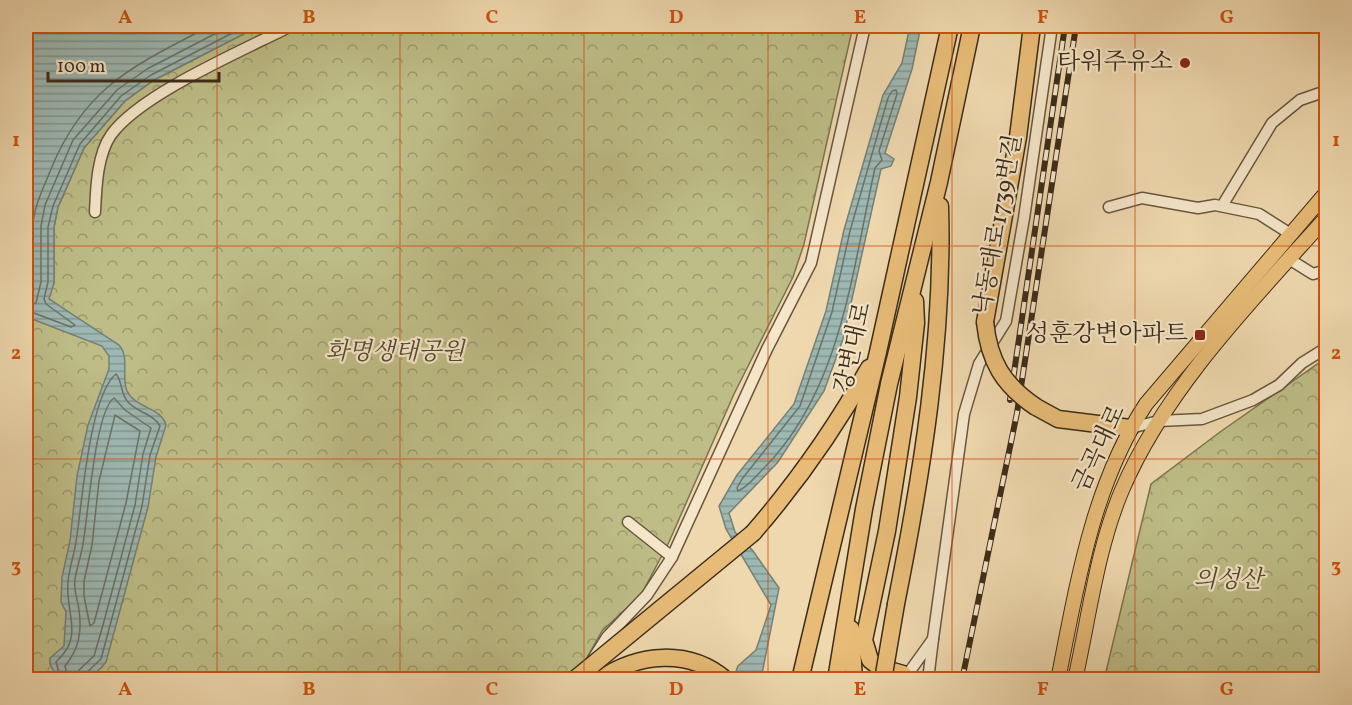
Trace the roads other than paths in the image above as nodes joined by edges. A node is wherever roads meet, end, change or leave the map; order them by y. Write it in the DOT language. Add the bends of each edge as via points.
graph roads {
  1 [pos="291,26"];
  2 [pos="865,26"];
  3 [pos="950,26"];
  4 [pos="972,26"];
  5 [pos="1032,26"];
  6 [pos="1052,26"];
  7 [pos="1326,91"];
  8 [pos="939,182"];
  9 [pos="1326,192"];
  10 [pos="1222,206"];
  11 [pos="1109,207"];
  12 [pos="95,212"];
  13 [pos="1326,218"];
  14 [pos="1290,233"];
  15 [pos="1289,259"];
  16 [pos="1326,270"];
  17 [pos="914,280"];
  18 [pos="1326,348"];
  19 [pos="879,352"];
  20 [pos="1159,421"];
  21 [pos="1130,428"];
  22 [pos="628,522"];
  23 [pos="672,557"];
  24 [pos="851,583"];
  25 [pos="933,639"];
  26 [pos="904,675"];
  27 [pos="574,680"];
  28 [pos="581,680"];
  29 [pos="599,680"];
  30 [pos="726,680"];
  31 [pos="800,680"];
  32 [pos="836,680"];
  33 [pos="854,680"];
  34 [pos="883,680"];
  35 [pos="927,680"];
  36 [pos="1058,680"];
  37 [pos="1075,680"];
  1 -- 12 [label="street" via="166,91 117,129 104,150"];
  2 -- 23 [label="street" via="811,263 767,349"];
  3 -- 19 [label="highway, 강변대로"];
  4 -- 8 [label="highway, 강변대로"];
  5 -- 21 [label="highway, bridge" via="1018,137 985,322 993,361 1016,393 1058,419"];
  6 -- 25 [label="street, 낙동대로1739번길" via="1006,321 979,364 964,414"];
  7 -- 10 [label="street" via="1300,100 1272,123"];
  8 -- 17 [label="highway, 강변대로"];
  8 -- 34 [label="highway, bridge" via="931,388 920,478"];
  9 -- 14 [label="main road, 금곡대로"];
  10 -- 11 [label="street" via="1185,207 1142,198"];
  10 -- 14 [label="street" via="1259,214"];
  13 -- 15 [label="main road, 금곡대로"];
  14 -- 21 [label="main road, 금곡대로"];
  15 -- 16 [label="street" via="1313,274"];
  15 -- 20 [label="main road, 금곡대로" via="1200,364"];
  17 -- 24 [label="highway, 강변대로" via="889,384"];
  17 -- 26 [label="highway" via="912,366 887,531 864,640 870,660"];
  18 -- 20 [label="street" via="1253,400 1202,419"];
  19 -- 27 [label="highway, bridge" via="841,418 797,482 753,533"];
  19 -- 31 [label="highway, 강변대로"];
  20 -- 21 [label="street"];
  20 -- 37 [label="main road, 금곡대로" via="1142,448 1112,520"];
  21 -- 36 [label="main road, 금곡대로" via="1114,462 1084,552"];
  22 -- 23 [label="street"];
  23 -- 28 [label="street" via="647,595 607,637"];
  24 -- 32 [label="highway, 강변대로"];
  24 -- 33 [label="highway"];
  25 -- 26 [label="street"];
  25 -- 35 [label="street, 낙동대로1739번길"];
  26 -- 35 [label="street" via="918,672"];
  29 -- 30 [label="highway" via="637,661 671,657 705,666"];
}
